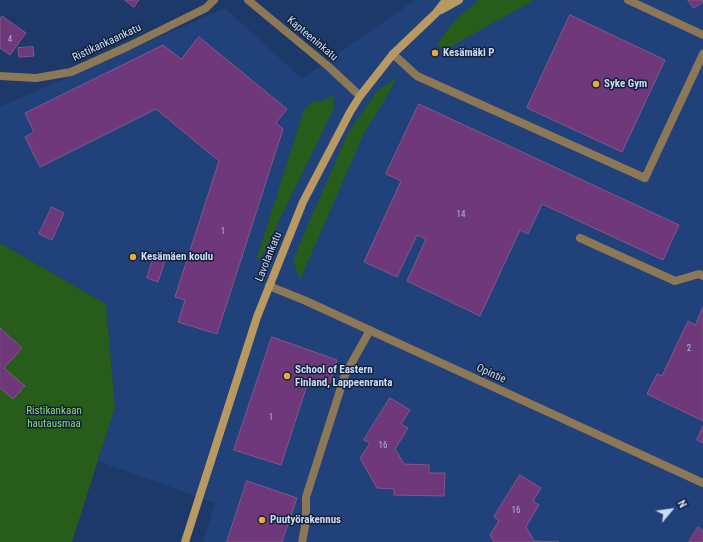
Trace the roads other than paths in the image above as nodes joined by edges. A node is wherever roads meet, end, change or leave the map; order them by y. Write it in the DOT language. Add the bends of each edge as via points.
graph roads {
  1 [pos="214,0"];
  2 [pos="248,0"];
  3 [pos="446,0"];
  4 [pos="459,0"];
  5 [pos="628,0"];
  6 [pos="436,13"];
  7 [pos="703,35"];
  8 [pos="394,54"];
  9 [pos="703,54"];
  10 [pos="0,76"];
  11 [pos="360,96"];
  12 [pos="580,238"];
  13 [pos="703,276"];
  14 [pos="269,286"];
  15 [pos="370,330"];
  16 [pos="703,483"];
  17 [pos="184,542"];
  18 [pos="302,542"];
  1 -- 10 [label="street, Ristikankaankatu" via="206,8 71,72 36,78"];
  2 -- 11 [label="street, Kapteeninkatu"];
  3 -- 6 [label="main road, Lavolankatu"];
  4 -- 6 [label="main road, Lavolankatu"];
  5 -- 7 [label="street"];
  6 -- 8 [label="main road, Lavolankatu"];
  8 -- 9 [label="street" via="417,76 645,178"];
  8 -- 11 [label="main road, Lavolankatu"];
  11 -- 14 [label="main road, Lavolankatu" via="303,202"];
  12 -- 13 [label="street" via="675,281 699,274"];
  14 -- 15 [label="street, Opintie"];
  14 -- 17 [label="main road, Lavolankatu"];
  15 -- 16 [label="street, Opintie"];
  15 -- 18 [label="street" via="345,375 306,497 306,521"];
}
